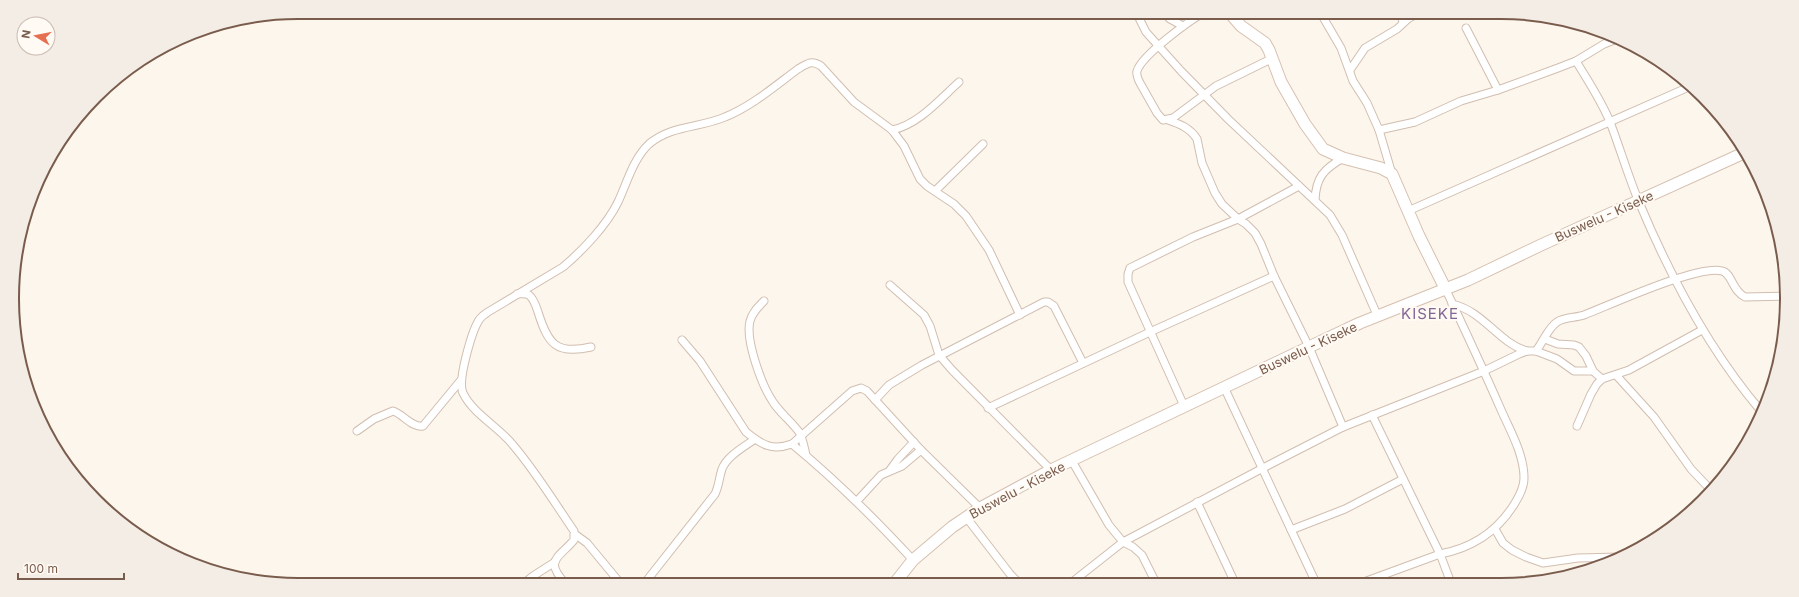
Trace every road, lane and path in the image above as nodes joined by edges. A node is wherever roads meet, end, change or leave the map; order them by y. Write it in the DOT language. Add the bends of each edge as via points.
graph roads {
  1 [pos="1139,19"];
  2 [pos="1169,19"];
  3 [pos="1194,19"];
  4 [pos="1235,19"];
  5 [pos="1324,19"];
  6 [pos="1402,19"];
  7 [pos="1408,19"];
  8 [pos="1403,22"];
  9 [pos="1183,26"];
  10 [pos="1466,28"];
  11 [pos="1610,42"];
  12 [pos="1159,46"];
  13 [pos="1271,59"];
  14 [pos="1576,61"];
  15 [pos="1350,70"];
  16 [pos="959,82"];
  17 [pos="1685,88"];
  18 [pos="1498,90"];
  19 [pos="1204,95"];
  20 [pos="1168,120"];
  21 [pos="1610,122"];
  22 [pos="892,130"];
  23 [pos="1379,130"];
  24 [pos="983,144"];
  25 [pos="1740,155"];
  26 [pos="1343,158"];
  27 [pos="1392,174"];
  28 [pos="1299,186"];
  29 [pos="935,191"];
  30 [pos="1314,200"];
  31 [pos="1638,200"];
  32 [pos="1408,211"];
  33 [pos="1238,219"];
  34 [pos="1274,276"];
  35 [pos="1675,279"];
  36 [pos="890,285"];
  37 [pos="1446,290"];
  38 [pos="517,294"];
  39 [pos="1780,296"];
  40 [pos="764,301"];
  41 [pos="1452,304"];
  42 [pos="1020,315"];
  43 [pos="1378,317"];
  44 [pos="1702,330"];
  45 [pos="1150,332"];
  46 [pos="1545,339"];
  47 [pos="682,340"];
  48 [pos="591,347"];
  49 [pos="1308,347"];
  50 [pos="1528,351"];
  51 [pos="1536,351"];
  52 [pos="939,355"];
  53 [pos="1083,363"];
  54 [pos="1484,371"];
  55 [pos="1593,371"];
  56 [pos="1616,375"];
  57 [pos="1602,379"];
  58 [pos="461,380"];
  59 [pos="1224,387"];
  60 [pos="875,400"];
  61 [pos="1184,406"];
  62 [pos="1758,407"];
  63 [pos="988,408"];
  64 [pos="1372,415"];
  65 [pos="1577,426"];
  66 [pos="1342,427"];
  67 [pos="357,431"];
  68 [pos="801,437"];
  69 [pos="755,439"];
  70 [pos="914,442"];
  71 [pos="792,444"];
  72 [pos="921,450"];
  73 [pos="806,455"];
  74 [pos="1072,460"];
  75 [pos="1263,468"];
  76 [pos="890,470"];
  77 [pos="1051,470"];
  78 [pos="1403,479"];
  79 [pos="1707,487"];
  80 [pos="857,501"];
  81 [pos="1197,502"];
  82 [pos="980,508"];
  83 [pos="966,517"];
  84 [pos="1495,529"];
  85 [pos="1291,530"];
  86 [pos="576,535"];
  87 [pos="1123,542"];
  88 [pos="1440,554"];
  89 [pos="1606,557"];
  90 [pos="914,560"];
  91 [pos="555,562"];
  92 [pos="531,578"];
  93 [pos="560,578"];
  94 [pos="616,578"];
  95 [pos="649,578"];
  96 [pos="899,578"];
  97 [pos="1015,578"];
  98 [pos="1078,578"];
  99 [pos="1154,578"];
  100 [pos="1232,578"];
  101 [pos="1314,578"];
  102 [pos="1375,578"];
  103 [pos="1449,578"];
  1 -- 12 [label="street"];
  2 -- 9 [label="street"];
  3 -- 9 [label="street"];
  4 -- 13 [label="main road" via="1265,43"];
  5 -- 15 [label="street"];
  6 -- 8 [label="street"];
  7 -- 8 [label="street"];
  8 -- 15 [label="street" via="1397,29 1365,48"];
  9 -- 12 [label="street"];
  10 -- 18 [label="street"];
  11 -- 14 [label="street"];
  12 -- 19 [label="street"];
  12 -- 20 [label="street" via="1141,64 1137,78 1160,117"];
  13 -- 19 [label="street"];
  13 -- 26 [label="main road" via="1311,135 1323,149"];
  14 -- 18 [label="street"];
  14 -- 21 [label="street"];
  15 -- 23 [label="street" via="1353,81 1367,103"];
  16 -- 22 [label="street" via="905,127"];
  17 -- 21 [label="street"];
  18 -- 23 [label="street" via="1461,101 1415,122"];
  19 -- 20 [label="street"];
  19 -- 28 [label="street"];
  20 -- 33 [label="street" via="1181,124 1197,138 1215,193 1222,204"];
  21 -- 31 [label="street"];
  21 -- 32 [label="street"];
  22 -- 29 [label="street" via="904,146 920,179"];
  22 -- 38 [label="street" via="854,102 821,66 815,62 808,63 744,108 707,123 673,129 659,136 640,154 617,203 583,247 563,267"];
  23 -- 27 [label="street"];
  24 -- 29 [label="street"];
  25 -- 31 [label="main road, Buswelu - Kiseke"];
  26 -- 27 [label="main road" via="1381,168"];
  26 -- 30 [label="street" via="1324,172 1316,188"];
  27 -- 32 [label="main road"];
  28 -- 30 [label="street"];
  28 -- 33 [label="street"];
  29 -- 42 [label="street" via="954,204 978,232"];
  30 -- 43 [label="street" via="1336,224"];
  31 -- 35 [label="street"];
  31 -- 37 [label="main road, Buswelu - Kiseke"];
  32 -- 37 [label="main road"];
  33 -- 34 [label="street" via="1255,233"];
  33 -- 45 [label="street" via="1130,268 1128,282"];
  34 -- 45 [label="street"];
  34 -- 49 [label="street"];
  35 -- 39 [label="street" via="1721,270 1728,275 1740,295"];
  35 -- 44 [label="street"];
  35 -- 46 [label="street" via="1584,315 1561,320 1553,326"];
  36 -- 52 [label="street" via="924,314"];
  37 -- 41 [label="street"];
  37 -- 43 [label="main road, Buswelu - Kiseke"];
  38 -- 48 [label="street" via="526,294 533,300 544,330 555,345 570,350"];
  38 -- 58 [label="street" via="480,319 472,335"];
  40 -- 68 [label="street" via="750,321 759,374 773,402"];
  41 -- 50 [label="street" via="1475,313 1509,344"];
  41 -- 54 [label="street"];
  42 -- 52 [label="street"];
  42 -- 53 [label="street" via="1044,302 1054,306"];
  43 -- 49 [label="main road, Buswelu - Kiseke"];
  44 -- 56 [label="street"];
  44 -- 62 [label="street"];
  45 -- 53 [label="street"];
  45 -- 61 [label="street"];
  46 -- 51 [label="street"];
  46 -- 55 [label="street" via="1579,347"];
  47 -- 69 [label="street" via="700,361 746,432"];
  49 -- 59 [label="main road, Buswelu - Kiseke"];
  49 -- 66 [label="street"];
  50 -- 51 [label="street"];
  50 -- 54 [label="street"];
  51 -- 55 [label="street" via="1557,359 1574,371"];
  52 -- 60 [label="street" via="889,385"];
  52 -- 63 [label="street"];
  53 -- 63 [label="street"];
  54 -- 64 [label="street"];
  54 -- 84 [label="street" via="1522,458 1524,478 1521,494"];
  55 -- 57 [label="street"];
  56 -- 57 [label="street"];
  56 -- 79 [label="street" via="1654,417"];
  57 -- 65 [label="street" via="1591,394"];
  58 -- 67 [label="street" via="423,426 416,426 392,411"];
  58 -- 86 [label="street" via="467,400 514,446 540,479"];
  59 -- 61 [label="main road, Buswelu - Kiseke"];
  59 -- 75 [label="street"];
  60 -- 68 [label="street" via="861,388 852,391"];
  60 -- 70 [label="street"];
  61 -- 74 [label="main road, Buswelu - Kiseke"];
  63 -- 77 [label="street"];
  64 -- 66 [label="street"];
  64 -- 78 [label="street"];
  66 -- 75 [label="street"];
  68 -- 71 [label="street"];
  68 -- 73 [label="street"];
  69 -- 71 [label="street" via="770,447"];
  69 -- 95 [label="street" via="727,461 722,468 715,494"];
  70 -- 72 [label="street"];
  70 -- 76 [label="street"];
  71 -- 73 [label="street"];
  72 -- 76 [label="street" via="902,466"];
  72 -- 82 [label="street"];
  73 -- 80 [label="street"];
  74 -- 77 [label="main road, Buswelu - Kiseke"];
  74 -- 87 [label="street" via="1105,519"];
  75 -- 81 [label="street"];
  75 -- 85 [label="street"];
  76 -- 80 [label="street" via="877,478"];
  77 -- 82 [label="main road, Buswelu - Kiseke"];
  78 -- 85 [label="street" via="1345,508"];
  78 -- 88 [label="street"];
  80 -- 90 [label="street"];
  81 -- 87 [label="street"];
  81 -- 100 [label="street"];
  82 -- 83 [label="main road, Buswelu - Kiseke"];
  83 -- 90 [label="main road, Buswelu - Kiseke"];
  83 -- 97 [label="street"];
  84 -- 88 [label="street" via="1465,547"];
  84 -- 89 [label="street" via="1503,543 1512,550 1543,563"];
  85 -- 101 [label="street"];
  86 -- 91 [label="street"];
  86 -- 94 [label="street" via="587,543"];
  87 -- 98 [label="street"];
  87 -- 99 [label="street" via="1142,555"];
  88 -- 102 [label="street"];
  88 -- 103 [label="street"];
  90 -- 96 [label="main road, Buswelu - Kiseke"];
  91 -- 92 [label="street"];
  91 -- 93 [label="street" via="556,574"];
}
